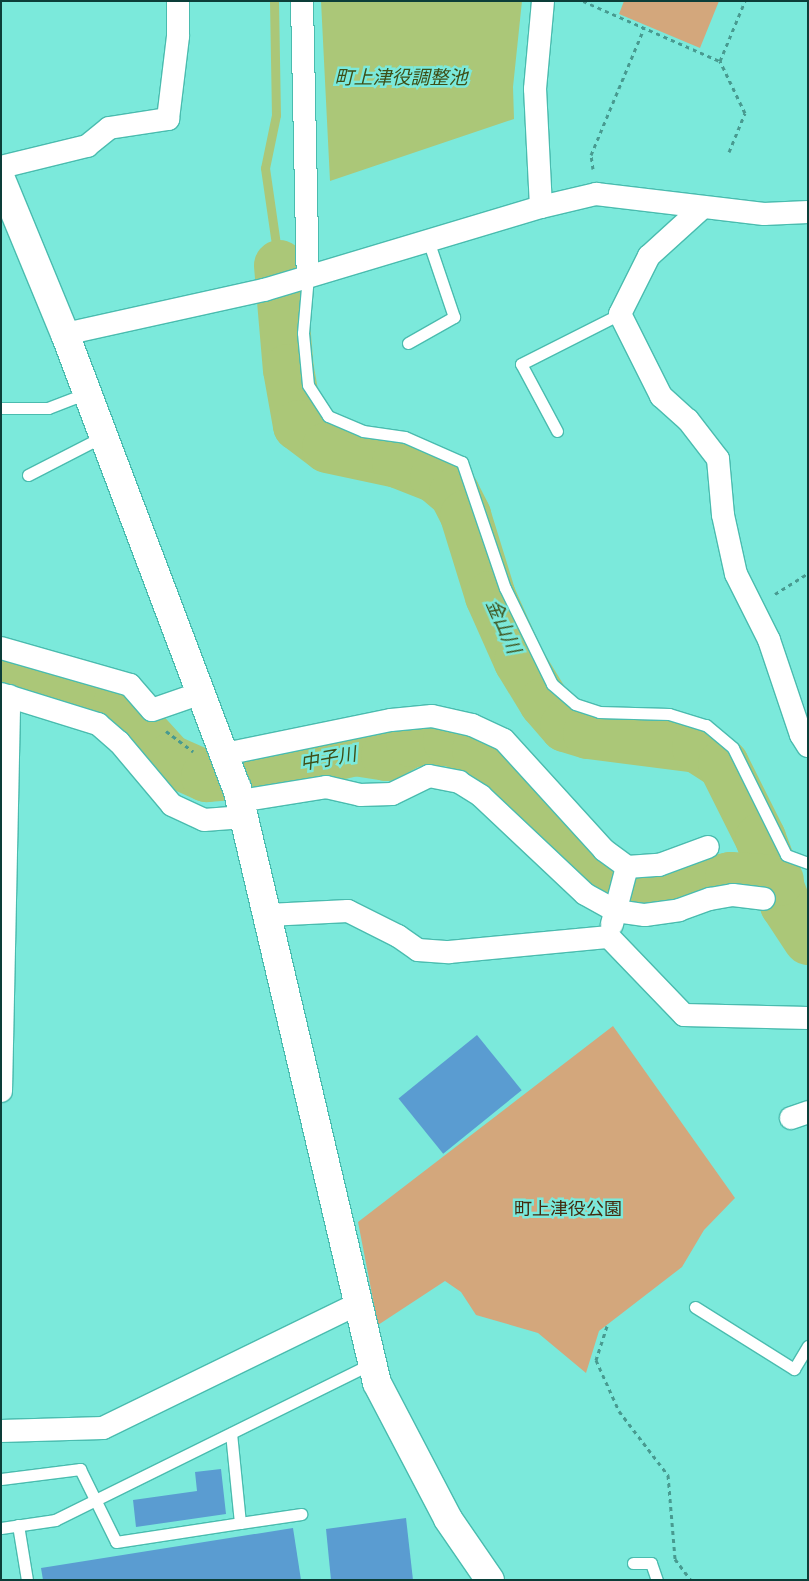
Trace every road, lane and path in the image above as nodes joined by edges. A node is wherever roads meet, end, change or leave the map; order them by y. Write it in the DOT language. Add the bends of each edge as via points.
graph roads {
  1 [pos="178,1"];
  2 [pos="302,1"];
  3 [pos="543,1"];
  4 [pos="583,1"];
  5 [pos="745,1"];
  6 [pos="644,28"];
  7 [pos="720,61"];
  8 [pos="729,152"];
  9 [pos="1,167"];
  10 [pos="1,180"];
  11 [pos="596,194"];
  12 [pos="541,207"];
  13 [pos="703,207"];
  14 [pos="807,211"];
  15 [pos="428,240"];
  16 [pos="307,276"];
  17 [pos="620,314"];
  18 [pos="65,334"];
  19 [pos="408,343"];
  20 [pos="87,393"];
  21 [pos="1,408"];
  22 [pos="557,431"];
  23 [pos="104,436"];
  24 [pos="28,475"];
  25 [pos="808,573"];
  26 [pos="754,609"];
  27 [pos="1,648"];
  28 [pos="201,693"];
  29 [pos="5,695"];
  30 [pos="152,710"];
  31 [pos="808,746"];
  32 [pos="226,758"];
  33 [pos="240,802"];
  34 [pos="708,847"];
  35 [pos="808,863"];
  36 [pos="626,870"];
  37 [pos="764,899"];
  38 [pos="618,905"];
  39 [pos="268,916"];
  40 [pos="609,937"];
  41 [pos="808,1018"];
  42 [pos="1,1091"];
  43 [pos="359,1303"];
  44 [pos="695,1307"];
  45 [pos="607,1326"];
  46 [pos="808,1346"];
  47 [pos="373,1363"];
  48 [pos="1,1431"];
  49 [pos="231,1433"];
  50 [pos="1,1479"];
  51 [pos="95,1500"];
  52 [pos="301,1514"];
  53 [pos="240,1523"];
  54 [pos="18,1525"];
  55 [pos="1,1528"];
  56 [pos="633,1563"];
  57 [pos="27,1580"];
  58 [pos="490,1580"];
  59 [pos="657,1580"];
  60 [pos="691,1580"];
  1 -- 9 [label="street" via="178,36 168,119 109,128 87,146"];
  2 -- 16 [label="street"];
  3 -- 12 [label="street" via="535,89"];
  4 -- 6 [label="path"];
  5 -- 7 [label="path"];
  6 -- 7 [label="path"];
  6 -- 11 [label="path" via="592,155"];
  7 -- 8 [label="path" via="745,113"];
  10 -- 18 [label="street"];
  11 -- 12 [label="street"];
  11 -- 13 [label="street"];
  12 -- 15 [label="street"];
  13 -- 14 [label="street" via="764,214"];
  13 -- 17 [label="street" via="649,256"];
  15 -- 16 [label="street"];
  15 -- 19 [label="lane" via="454,317"];
  16 -- 18 [label="street" via="264,290"];
  16 -- 35 [label="lane" via="303,334 308,385 328,416 362,431 405,437 462,462 505,588 552,684 576,704 599,712 669,714 706,725 733,748 786,855"];
  17 -- 22 [label="lane" via="521,364"];
  17 -- 26 [label="street" via="662,396 688,420 718,459 723,515 736,574"];
  18 -- 20 [label="street"];
  20 -- 21 [label="lane" via="48,408"];
  20 -- 23 [label="street"];
  23 -- 24 [label="lane"];
  23 -- 28 [label="street"];
  25 -- 26 [label="path"];
  26 -- 31 [label="street" via="769,640 801,735"];
  27 -- 30 [label="street" via="130,685"];
  28 -- 30 [label="street"];
  28 -- 32 [label="street"];
  29 -- 33 [label="street" via="98,724 118,742 172,805 204,820"];
  29 -- 42 [label="street"];
  30 -- 32 [label="path" via="170,736 194,752"];
  32 -- 33 [label="street"];
  32 -- 36 [label="street" via="391,720 432,716 472,725 504,740"];
  33 -- 38 [label="street" via="326,787 360,795 392,794 429,776 459,782 481,796 585,894"];
  33 -- 39 [label="street"];
  34 -- 36 [label="street" via="659,865"];
  36 -- 38 [label="street"];
  37 -- 38 [label="street" via="733,895 710,898 679,910 645,915"];
  38 -- 40 [label="street"];
  39 -- 40 [label="street" via="348,911 418,950 449,952"];
  39 -- 43 [label="street"];
  40 -- 41 [label="street" via="684,1015"];
  43 -- 47 [label="street"];
  43 -- 48 [label="street" via="103,1428"];
  44 -- 46 [label="lane" via="794,1369"];
  45 -- 60 [label="path" via="596,1360 619,1411 668,1475 675,1559"];
  47 -- 49 [label="lane"];
  47 -- 58 [label="street" via="377,1383 448,1519"];
  49 -- 51 [label="lane"];
  49 -- 53 [label="lane"];
  50 -- 51 [label="lane" via="80,1469"];
  51 -- 53 [label="lane" via="116,1542"];
  51 -- 54 [label="lane" via="55,1520"];
  52 -- 53 [label="lane"];
  54 -- 55 [label="lane"];
  54 -- 57 [label="lane"];
  56 -- 59 [label="lane" via="651,1563"];
}
